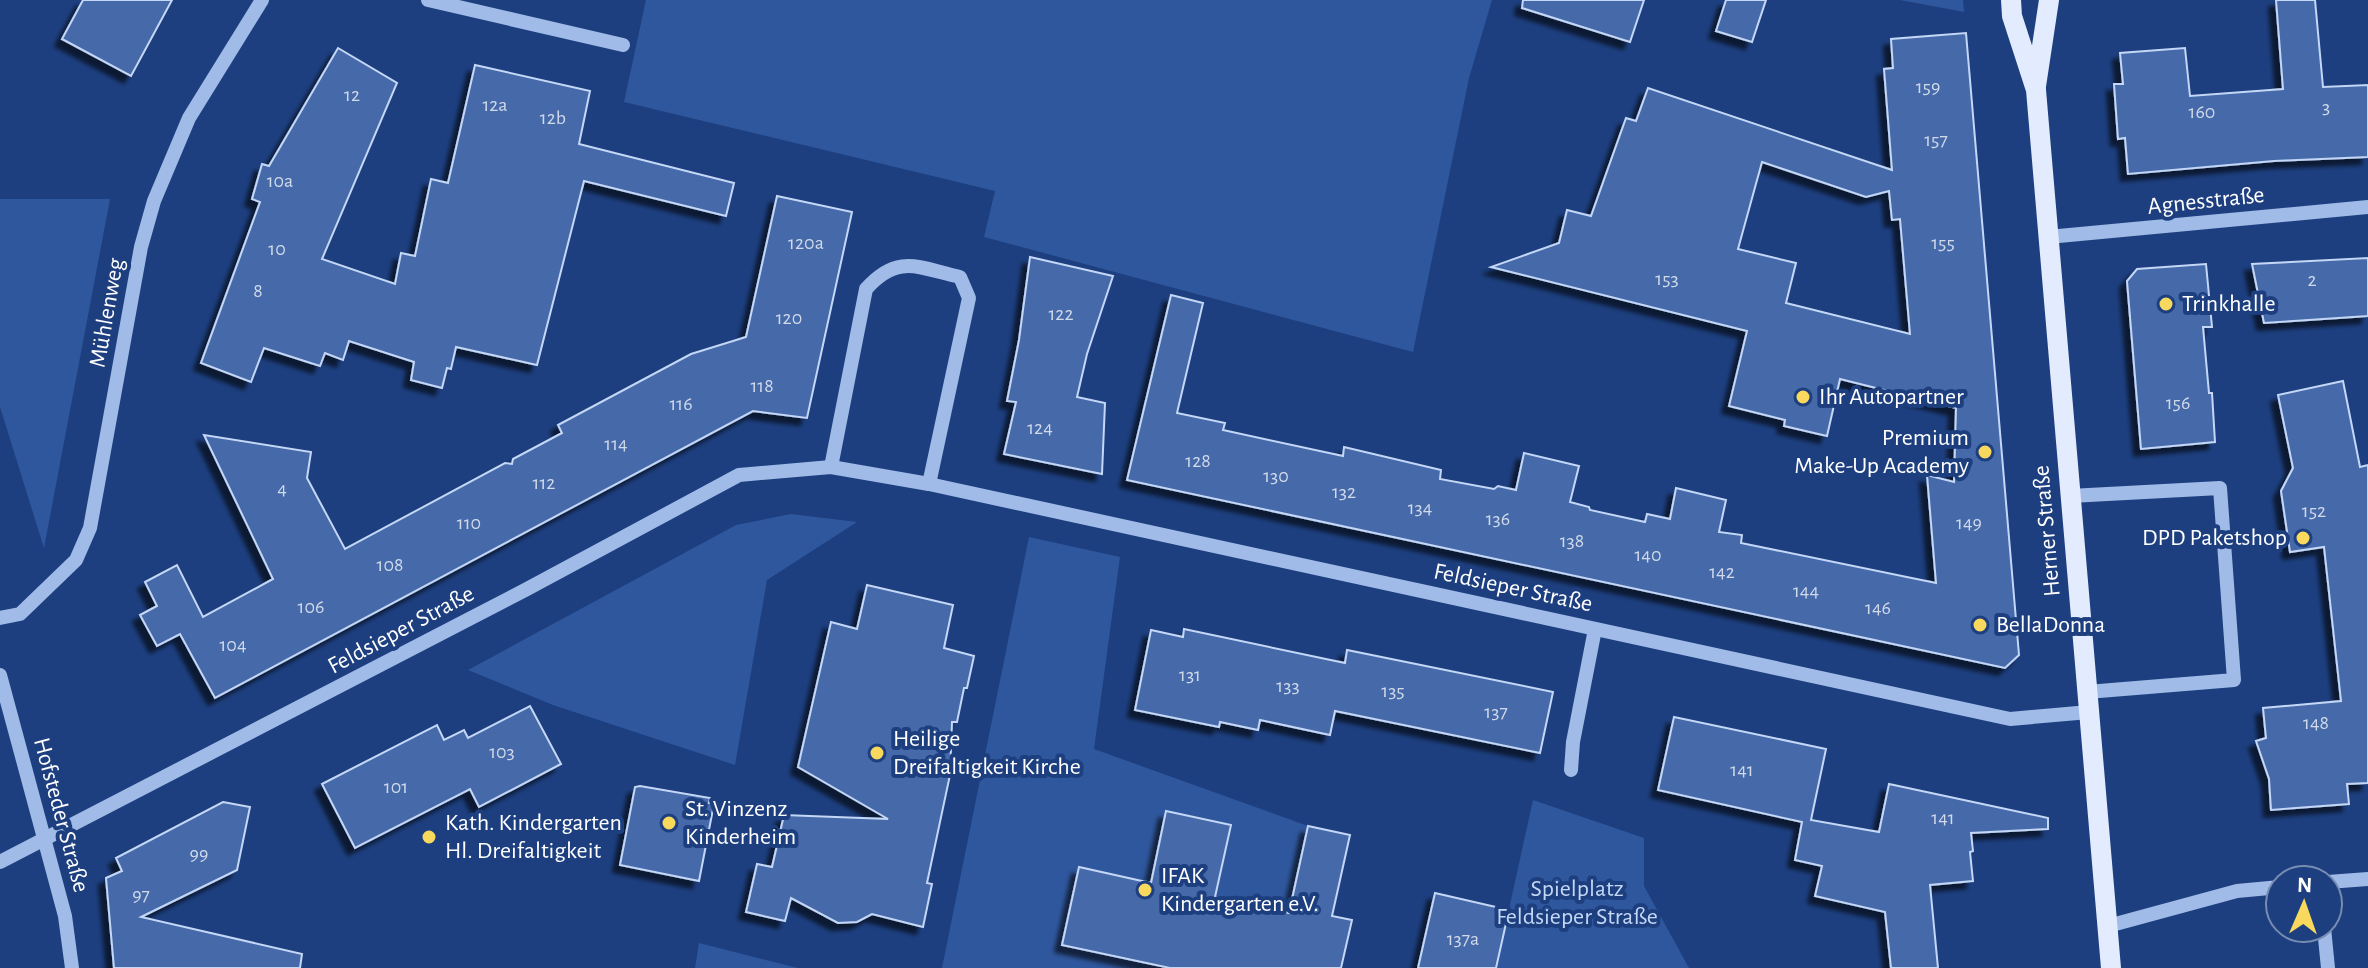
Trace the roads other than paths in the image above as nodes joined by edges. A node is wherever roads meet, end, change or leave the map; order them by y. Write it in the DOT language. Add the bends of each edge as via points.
graph roads {
  1 [pos="262,0"];
  2 [pos="428,0"];
  3 [pos="2011,0"];
  4 [pos="2049,0"];
  5 [pos="623,45"];
  6 [pos="2036,90"];
  7 [pos="2368,207"];
  8 [pos="2048,237"];
  9 [pos="831,467"];
  10 [pos="929,484"];
  11 [pos="2070,496"];
  12 [pos="0,618"];
  13 [pos="1595,629"];
  14 [pos="0,675"];
  15 [pos="2088,702"];
  16 [pos="1571,770"];
  17 [pos="46,840"];
  18 [pos="0,862"];
  19 [pos="2368,879"];
  20 [pos="2344,881"];
  21 [pos="2264,888"];
  22 [pos="2108,926"];
  23 [pos="2326,944"];
  24 [pos="72,968"];
  25 [pos="2111,968"];
  26 [pos="2328,968"];
  1 -- 12 [label="street, Mühlenweg" via="189,118 154,201 90,528 76,560 20,614"];
  2 -- 5 [label="street"];
  3 -- 6 [label="main road, Herner Straße"];
  4 -- 6 [label="main road, Herner Straße"];
  6 -- 8 [label="main road, Herner Straße"];
  7 -- 8 [label="street, Agnesstraße"];
  8 -- 11 [label="main road, Herner Straße"];
  9 -- 10 [label="street, Feldsieper Straße"];
  9 -- 10 [label="street" via="866,289 881,272 904,265 960,277 969,298"];
  9 -- 17 [label="street, Feldsieper Straße" via="739,475"];
  10 -- 13 [label="street, Feldsieper Straße"];
  11 -- 15 [label="main road, Herner Straße"];
  11 -- 15 [label="street, Feldsieper Straße" via="2220,488 2234,680"];
  13 -- 15 [label="street, Feldsieper Straße" via="2010,719"];
  13 -- 16 [label="street"];
  14 -- 17 [label="street, Hofsteder Straße"];
  15 -- 22 [label="main road, Herner Straße"];
  17 -- 18 [label="street, Feldsieper Straße"];
  17 -- 24 [label="street, Hofsteder Straße"];
  19 -- 20 [label="street"];
  21 -- 22 [label="street"];
  22 -- 25 [label="main road, Herner Straße"];
  23 -- 26 [label="street"];
}
